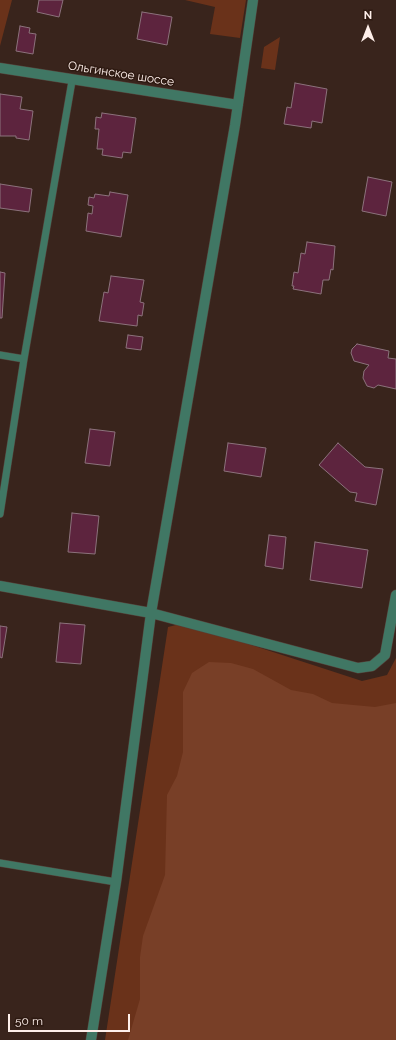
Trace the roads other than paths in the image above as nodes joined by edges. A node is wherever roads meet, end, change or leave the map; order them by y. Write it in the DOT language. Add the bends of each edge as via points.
graph roads {
  1 [pos="253,0"];
  2 [pos="0,69"];
  3 [pos="72,81"];
  4 [pos="238,106"];
  5 [pos="0,355"];
  6 [pos="24,359"];
  7 [pos="0,514"];
  8 [pos="0,586"];
  9 [pos="396,595"];
  10 [pos="151,613"];
  11 [pos="0,863"];
  12 [pos="116,882"];
  13 [pos="91,1040"];
  1 -- 4 [label="street"];
  2 -- 3 [label="lane"];
  2 -- 4 [label="street, Ольгинское шоссе"];
  3 -- 4 [label="lane"];
  3 -- 6 [label="lane"];
  4 -- 10 [label="street"];
  5 -- 6 [label="lane"];
  6 -- 7 [label="lane"];
  8 -- 10 [label="street"];
  9 -- 10 [label="street" via="385,655 372,666 358,668"];
  10 -- 12 [label="street"];
  11 -- 12 [label="lane"];
  12 -- 13 [label="street"];
}
